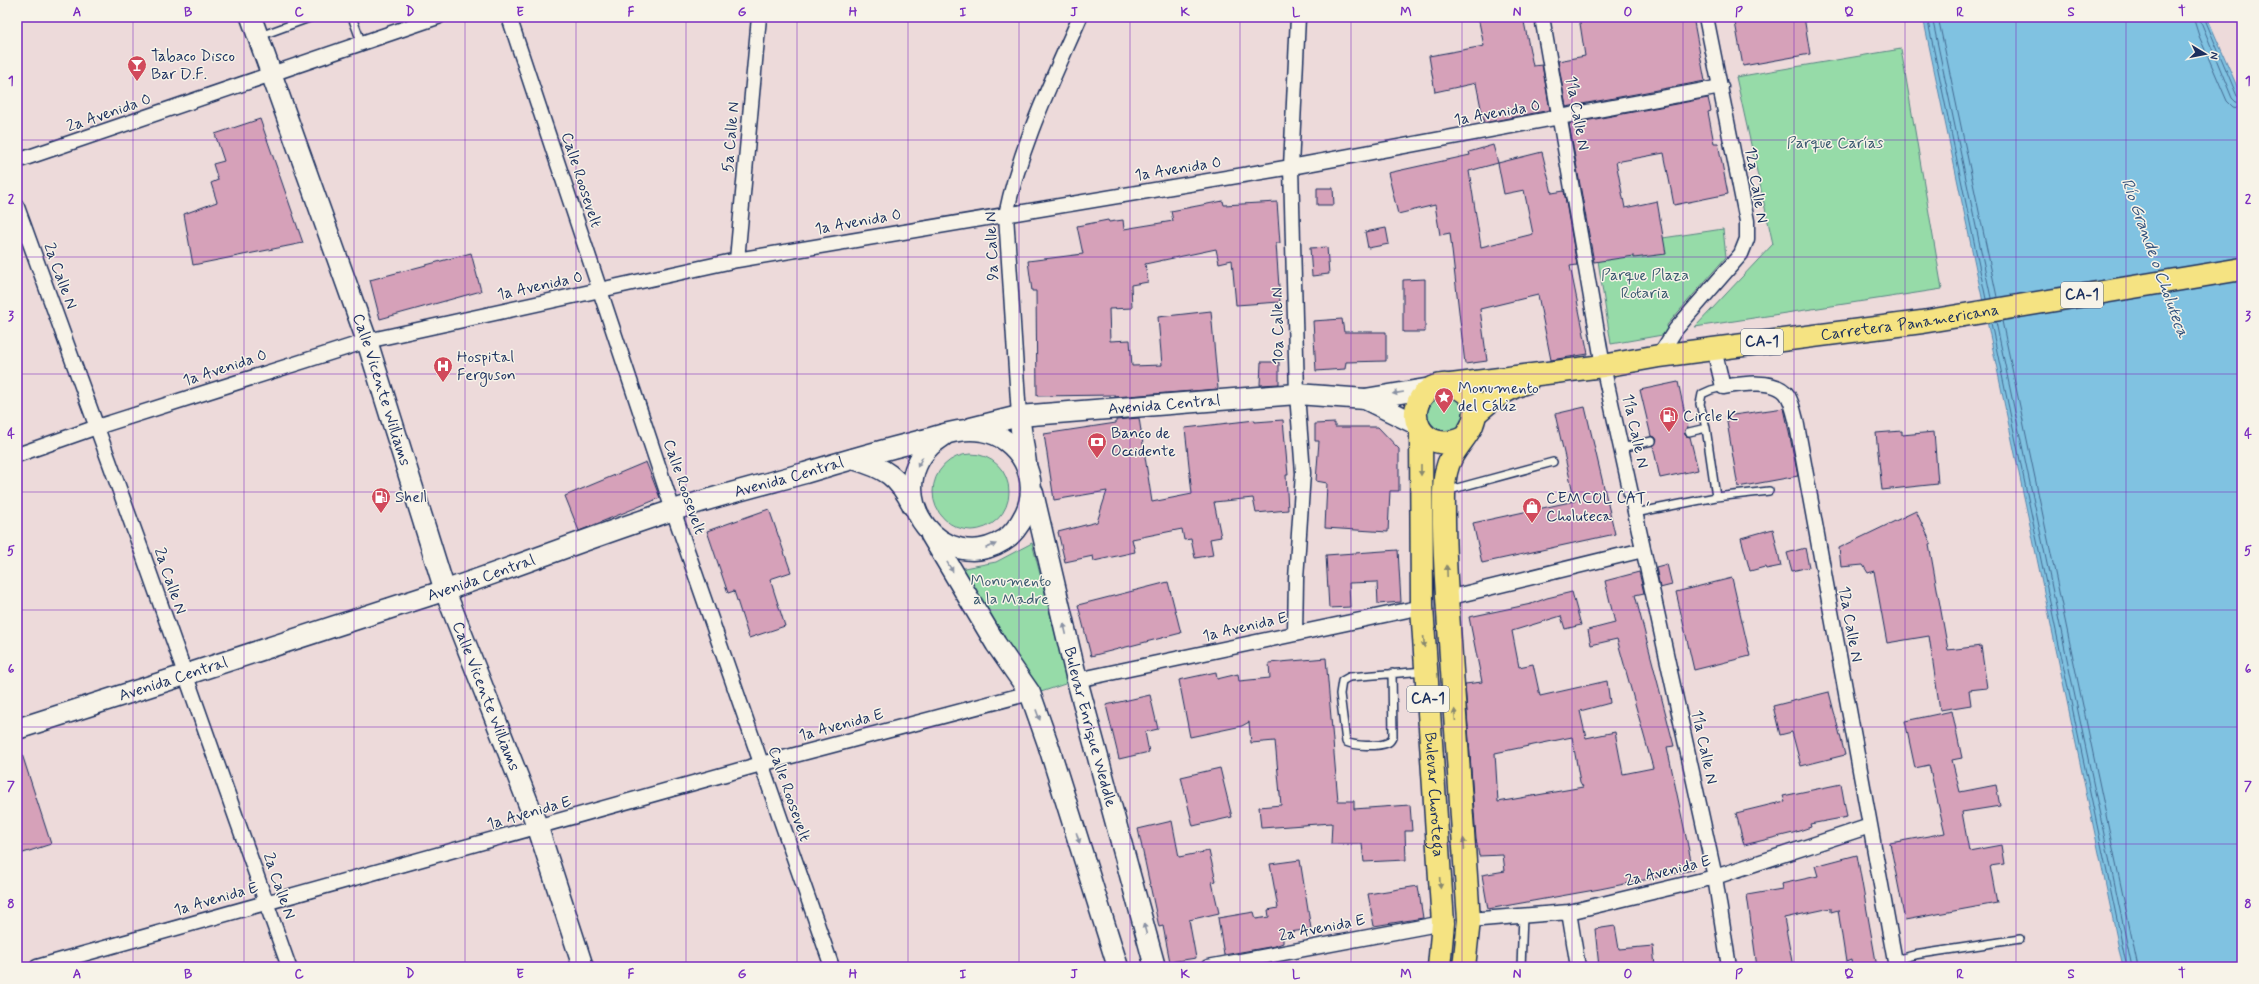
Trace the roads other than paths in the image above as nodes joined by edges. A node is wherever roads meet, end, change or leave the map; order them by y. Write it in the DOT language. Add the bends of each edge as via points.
graph roads {
  1 [pos="251,17"];
  2 [pos="312,17"];
  3 [pos="352,17"];
  4 [pos="438,17"];
  5 [pos="509,17"];
  6 [pos="759,17"];
  7 [pos="1080,17"];
  8 [pos="1298,17"];
  9 [pos="1542,17"];
  10 [pos="1706,17"];
  11 [pos="258,37"];
  12 [pos="362,44"];
  13 [pos="272,75"];
  14 [pos="1721,87"];
  15 [pos="1561,118"];
  16 [pos="17,161"];
  17 [pos="1291,168"];
  18 [pos="17,207"];
  19 [pos="1006,214"];
  20 [pos="737,260"];
  21 [pos="2242,269"];
  22 [pos="600,290"];
  23 [pos="367,341"];
  24 [pos="1714,349"];
  25 [pos="1659,356"];
  26 [pos="1603,366"];
  27 [pos="1577,369"];
  28 [pos="1441,386"];
  29 [pos="1723,387"];
  30 [pos="1297,394"];
  31 [pos="1366,399"];
  32 [pos="1475,414"];
  33 [pos="1019,416"];
  34 [pos="97,427"];
  35 [pos="1420,428"];
  36 [pos="1706,428"];
  37 [pos="955,432"];
  38 [pos="1689,432"];
  39 [pos="1463,438"];
  40 [pos="1652,442"];
  41 [pos="1621,448"];
  42 [pos="17,455"];
  43 [pos="853,459"];
  44 [pos="1553,462"];
  45 [pos="1027,466"];
  46 [pos="1031,486"];
  47 [pos="1769,491"];
  48 [pos="1444,492"];
  49 [pos="1716,497"];
  50 [pos="674,510"];
  51 [pos="1635,513"];
  52 [pos="918,517"];
  53 [pos="930,534"];
  54 [pos="1643,550"];
  55 [pos="445,591"];
  56 [pos="1448,598"];
  57 [pos="1422,607"];
  58 [pos="1295,633"];
  59 [pos="1426,671"];
  60 [pos="185,674"];
  61 [pos="1392,674"];
  62 [pos="1076,680"];
  63 [pos="1030,693"];
  64 [pos="17,730"];
  65 [pos="761,764"];
  66 [pos="1461,806"];
  67 [pos="1435,808"];
  68 [pos="1870,826"];
  69 [pos="538,828"];
  70 [pos="1715,877"];
  71 [pos="267,902"];
  72 [pos="1569,912"];
  73 [pos="1523,916"];
  74 [pos="1468,920"];
  75 [pos="1443,923"];
  76 [pos="2020,939"];
  77 [pos="1896,963"];
  78 [pos="37,967"];
  79 [pos="289,967"];
  80 [pos="583,967"];
  81 [pos="832,967"];
  82 [pos="1118,967"];
  83 [pos="1156,967"];
  84 [pos="1208,967"];
  85 [pos="1439,967"];
  86 [pos="1464,967"];
  87 [pos="1521,967"];
  88 [pos="1578,967"];
  89 [pos="1729,967"];
  1 -- 11 [label="main road, Calle Vicente Williams"];
  2 -- 11 [label="lane"];
  3 -- 12 [label="lane"];
  4 -- 12 [label="street, 2a Avenida O"];
  5 -- 22 [label="street, Calle Roosevelt"];
  6 -- 20 [label="street, 5a Calle N"];
  7 -- 19 [label="street, 9a Calle N" via="1041,106 1011,190"];
  8 -- 17 [label="street, 10a Calle N"];
  9 -- 15 [label="street, 11a Calle N"];
  10 -- 14 [label="street, 12a Calle N"];
  11 -- 13 [label="main road, Calle Vicente Williams"];
  12 -- 13 [label="street, 2a Avenida O"];
  13 -- 16 [label="street, 2a Avenida O"];
  13 -- 23 [label="main road, Calle Vicente Williams"];
  14 -- 15 [label="street, 1a Avenida O"];
  14 -- 25 [label="street, 12a Calle N" via="1747,221 1747,238 1741,254 1676,329"];
  15 -- 17 [label="street, 1a Avenida O"];
  15 -- 26 [label="street, 11a Calle N"];
  17 -- 19 [label="street, 1a Avenida O"];
  17 -- 30 [label="street, 10a Calle N"];
  18 -- 34 [label="street, 2a Calle N"];
  19 -- 20 [label="street, 1a Avenida O"];
  19 -- 33 [label="street, 9a Calle N"];
  20 -- 22 [label="street, 1a Avenida O"];
  21 -- 24 [label="highway, Carretera Panamericana / CA-1" via="1922,322"];
  22 -- 23 [label="street, 1a Avenida O"];
  22 -- 50 [label="street, Calle Roosevelt"];
  23 -- 34 [label="street, 1a Avenida O"];
  23 -- 55 [label="main road, Calle Vicente Williams"];
  24 -- 25 [label="highway, Carretera Panamericana / CA-1"];
  24 -- 29 [label="street"];
  25 -- 26 [label="highway, Carretera Panamericana / CA-1"];
  26 -- 27 [label="highway, Carretera Panamericana / CA-1"];
  26 -- 41 [label="street, 11a Calle N"];
  27 -- 28 [label="highway, Carretera Panamericana / CA-1"];
  27 -- 32 [label="highway, Carretera Panamericana / CA-1" via="1513,387 1490,400"];
  28 -- 31 [label="main road, Avenida Central, one-way"];
  28 -- 32 [label="highway" via="1468,395"];
  28 -- 35 [label="highway, CA-1" via="1423,395 1418,404 1416,415"];
  29 -- 36 [label="lane" via="1702,394 1700,404"];
  29 -- 68 [label="street, 12a Calle N" via="1748,382 1778,387 1790,398"];
  30 -- 31 [label="main road, Avenida Central"];
  30 -- 33 [label="main road, Avenida Central"];
  30 -- 58 [label="street, 10a Calle N" via="1303,473"];
  31 -- 35 [label="main road, Avenida Central"];
  32 -- 39 [label="highway, CA-1" via="1469,432"];
  33 -- 37 [label="main road, Avenida Central"];
  33 -- 45 [label="main road"];
  34 -- 42 [label="street, 1a Avenida O"];
  34 -- 60 [label="street, 2a Calle N"];
  35 -- 39 [label="highway" via="1436,442 1445,444"];
  35 -- 57 [label="highway, Bulevar Chorotega / CA-1, one-way"];
  36 -- 38 [label="lane"];
  36 -- 49 [label="lane"];
  37 -- 43 [label="main road, Avenida Central"];
  37 -- 45 [label="main road" via="984,431 1002,438 1017,450"];
  37 -- 52 [label="main road, one-way" via="926,451 919,462 912,480 912,499"];
  39 -- 48 [label="highway, Bulevar Chorotega / CA-1" via="1451,457 1445,474"];
  40 -- 41 [label="lane"];
  41 -- 51 [label="street, 11a Calle N"];
  43 -- 50 [label="main road, Avenida Central"];
  43 -- 52 [label="main road" via="873,464 895,478"];
  44 -- 48 [label="lane"];
  45 -- 46 [label="main road"];
  53 -- 46 [label="main road, one-way" via="947,545 967,550 987,548 1006,539 1020,525 1029,507"];
  62 -- 46 [label="main road, Bulevar Enrique Weddle, one-way"];
  47 -- 49 [label="lane"];
  56 -- 48 [label="highway, Bulevar Chorotega / CA-1, one-way"];
  49 -- 51 [label="lane"];
  50 -- 55 [label="main road, Avenida Central"];
  50 -- 65 [label="street, Calle Roosevelt"];
  51 -- 54 [label="street, 11a Calle N"];
  52 -- 53 [label="main road"];
  53 -- 63 [label="main road, one-way" via="996,644"];
  54 -- 56 [label="street"];
  54 -- 70 [label="street, 11a Calle N"];
  55 -- 60 [label="main road, Avenida Central"];
  55 -- 69 [label="main road, Calle Vicente Williams"];
  66 -- 56 [label="highway, Bulevar Chorotega / CA-1, one-way"];
  57 -- 58 [label="street, 1a Avenida E"];
  57 -- 59 [label="highway, Bulevar Chorotega / CA-1, one-way"];
  58 -- 62 [label="street, 1a Avenida E"];
  59 -- 61 [label="lane"];
  59 -- 67 [label="highway, Bulevar Chorotega / CA-1"];
  60 -- 64 [label="main road, Avenida Central"];
  60 -- 71 [label="street, 2a Calle N"];
  61 -- 61 [label="lane" via="1349,677 1342,681 1340,694 1346,742 1352,745 1390,742 1393,736"];
  83 -- 62 [label="main road, Bulevar Enrique Weddle, one-way"];
  63 -- 65 [label="street, 1a Avenida E"];
  63 -- 82 [label="main road, one-way"];
  65 -- 69 [label="street, 1a Avenida E"];
  65 -- 81 [label="street, Calle Roosevelt"];
  66 -- 67 [label="highway"];
  74 -- 66 [label="highway, Bulevar Chorotega / CA-1, one-way"];
  67 -- 75 [label="highway, Bulevar Chorotega / CA-1, one-way"];
  68 -- 70 [label="street, 2a Avenida E"];
  68 -- 77 [label="street, 12a Calle N"];
  69 -- 71 [label="street, 1a Avenida E"];
  69 -- 80 [label="main road, Calle Vicente Williams"];
  70 -- 72 [label="street, 2a Avenida E"];
  70 -- 89 [label="street, 11a Calle N"];
  71 -- 78 [label="street, 1a Avenida E"];
  71 -- 79 [label="street, 2a Calle N"];
  72 -- 73 [label="street, 2a Avenida E"];
  72 -- 88 [label="street"];
  73 -- 74 [label="street, 2a Avenida E"];
  73 -- 87 [label="lane"];
  74 -- 86 [label="highway, Bulevar Chorotega / CA-1"];
  75 -- 84 [label="street, 2a Avenida E"];
  75 -- 85 [label="highway, Bulevar Chorotega / CA-1"];
  76 -- 77 [label="lane" via="1914,955"];
}
